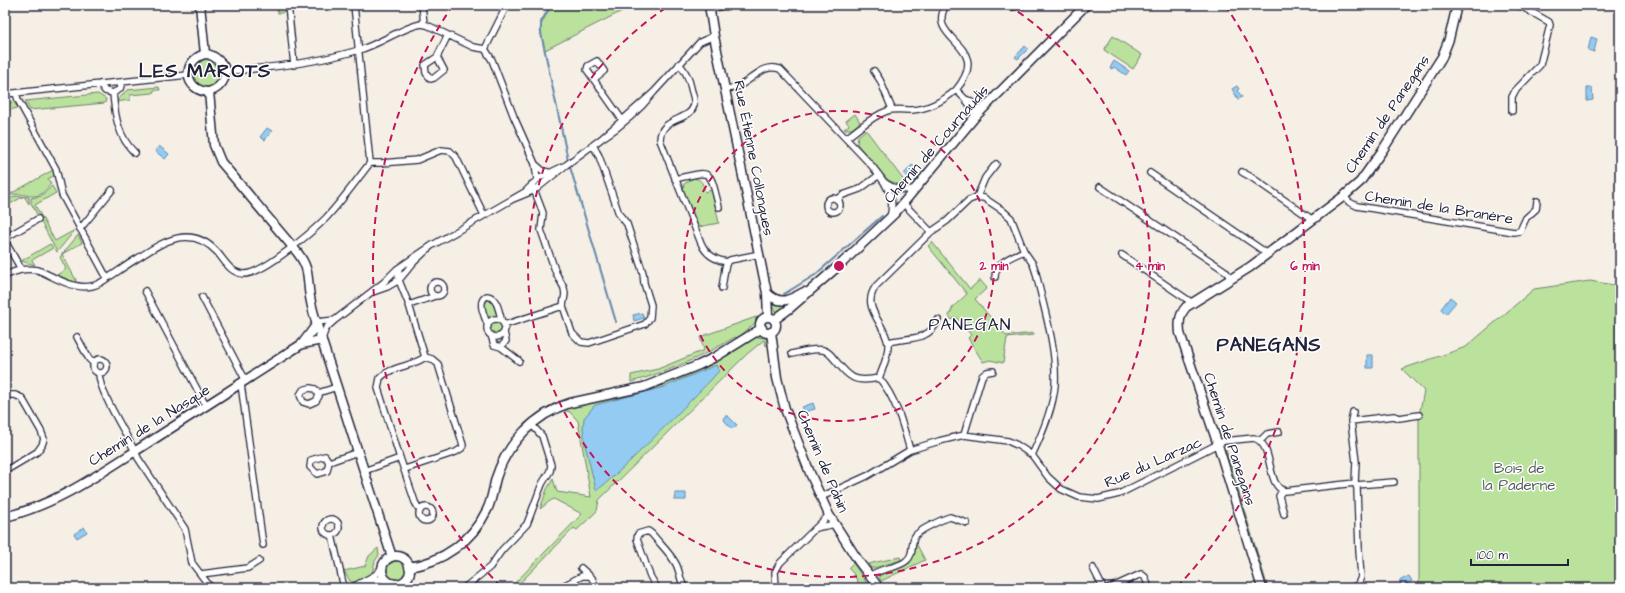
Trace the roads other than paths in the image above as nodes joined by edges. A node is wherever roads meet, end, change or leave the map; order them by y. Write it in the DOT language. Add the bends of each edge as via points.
graph roads {
  1 [pos="200,5"];
  2 [pos="288,5"];
  3 [pos="354,5"];
  4 [pos="422,5"];
  5 [pos="507,5"];
  6 [pos="725,5"];
  7 [pos="946,5"];
  8 [pos="1004,5"];
  9 [pos="1022,5"];
  10 [pos="1086,5"];
  11 [pos="1457,5"];
  12 [pos="1519,5"];
  13 [pos="709,8"];
  14 [pos="424,24"];
  15 [pos="448,35"];
  16 [pos="714,36"];
  17 [pos="484,49"];
  18 [pos="358,50"];
  19 [pos="205,54"];
  20 [pos="437,57"];
  21 [pos="679,64"];
  22 [pos="294,65"];
  23 [pos="226,71"];
  24 [pos="874,71"];
  25 [pos="188,75"];
  26 [pos="594,79"];
  27 [pos="122,82"];
  28 [pos="100,84"];
  29 [pos="726,89"];
  30 [pos="956,90"];
  31 [pos="16,92"];
  32 [pos="209,92"];
  33 [pos="113,93"];
  34 [pos="5,94"];
  35 [pos="892,109"];
  36 [pos="1512,111"];
  37 [pos="977,114"];
  38 [pos="623,121"];
  39 [pos="846,138"];
  40 [pos="593,145"];
  41 [pos="135,153"];
  42 [pos="370,163"];
  43 [pos="569,163"];
  44 [pos="535,164"];
  45 [pos="996,164"];
  46 [pos="1242,172"];
  47 [pos="546,173"];
  48 [pos="1150,173"];
  49 [pos="879,175"];
  50 [pos="537,179"];
  51 [pos="675,179"];
  52 [pos="884,182"];
  53 [pos="543,184"];
  54 [pos="534,187"];
  55 [pos="918,187"];
  56 [pos="1100,187"];
  57 [pos="898,189"];
  58 [pos="112,190"];
  59 [pos="1344,196"];
  60 [pos="892,197"];
  61 [pos="977,197"];
  62 [pos="838,200"];
  63 [pos="1537,201"];
  64 [pos="902,205"];
  65 [pos="719,208"];
  66 [pos="484,215"];
  67 [pos="889,219"];
  68 [pos="38,220"];
  69 [pos="1313,220"];
  70 [pos="80,229"];
  71 [pos="931,232"];
  72 [pos="5,239"];
  73 [pos="292,246"];
  74 [pos="431,246"];
  75 [pos="1024,251"];
  76 [pos="760,254"];
  77 [pos="1268,254"];
  78 [pos="1122,255"];
  79 [pos="727,262"];
  80 [pos="401,267"];
  81 [pos="21,269"];
  82 [pos="406,272"];
  83 [pos="5,276"];
  84 [pos="995,277"];
  85 [pos="107,278"];
  86 [pos="1232,278"];
  87 [pos="387,279"];
  88 [pos="400,280"];
  89 [pos="821,281"];
  90 [pos="722,288"];
  91 [pos="145,291"];
  92 [pos="370,293"];
  93 [pos="767,293"];
  94 [pos="435,296"];
  95 [pos="202,297"];
  96 [pos="1191,302"];
  97 [pos="409,305"];
  98 [pos="563,306"];
  99 [pos="771,318"];
  100 [pos="335,320"];
  101 [pos="938,320"];
  102 [pos="317,322"];
  103 [pos="503,324"];
  104 [pos="488,326"];
  105 [pos="762,328"];
  106 [pos="504,332"];
  107 [pos="770,332"];
  108 [pos="491,335"];
  109 [pos="309,336"];
  110 [pos="77,337"];
  111 [pos="321,338"];
  112 [pos="888,342"];
  113 [pos="302,344"];
  114 [pos="501,347"];
  115 [pos="792,354"];
  116 [pos="425,357"];
  117 [pos="519,361"];
  118 [pos="93,363"];
  119 [pos="993,371"];
  120 [pos="99,373"];
  121 [pos="879,378"];
  122 [pos="243,382"];
  123 [pos="337,387"];
  124 [pos="318,393"];
  125 [pos="5,395"];
  126 [pos="206,406"];
  127 [pos="1353,412"];
  128 [pos="1419,415"];
  129 [pos="1350,421"];
  130 [pos="531,424"];
  131 [pos="1279,432"];
  132 [pos="964,435"];
  133 [pos="1260,441"];
  134 [pos="1218,445"];
  135 [pos="910,450"];
  136 [pos="135,451"];
  137 [pos="358,452"];
  138 [pos="1032,455"];
  139 [pos="400,458"];
  140 [pos="329,462"];
  141 [pos="405,469"];
  142 [pos="5,471"];
  143 [pos="364,471"];
  144 [pos="1394,482"];
  145 [pos="1356,484"];
  146 [pos="1282,491"];
  147 [pos="822,497"];
  148 [pos="420,511"];
  149 [pos="1284,514"];
  150 [pos="829,515"];
  151 [pos="5,517"];
  152 [pos="834,523"];
  153 [pos="967,523"];
  154 [pos="817,528"];
  155 [pos="332,535"];
  156 [pos="263,545"];
  157 [pos="392,557"];
  158 [pos="259,561"];
  159 [pos="409,567"];
  160 [pos="382,568"];
  161 [pos="581,568"];
  162 [pos="1093,568"];
  163 [pos="201,574"];
  164 [pos="588,576"];
  165 [pos="870,576"];
  166 [pos="388,581"];
  167 [pos="401,586"];
  168 [pos="561,587"];
  169 [pos="682,587"];
  170 [pos="210,588"];
  171 [pos="344,588"];
  172 [pos="351,588"];
  173 [pos="362,588"];
  174 [pos="464,588"];
  175 [pos="596,588"];
  176 [pos="657,588"];
  177 [pos="776,588"];
  178 [pos="879,588"];
  179 [pos="1103,588"];
  180 [pos="1110,588"];
  181 [pos="1149,588"];
  182 [pos="1262,588"];
  183 [pos="1352,588"];
  1 -- 19 [label="street"];
  2 -- 22 [label="street"];
  3 -- 18 [label="street"];
  4 -- 14 [label="street"];
  5 -- 17 [label="street"];
  6 -- 13 [label="street"];
  7 -- 30 [label="street" via="941,16 942,26 965,51 968,60 966,75"];
  8 -- 9 [label="street"];
  10 -- 37 [label="street, Chemin de Cournaudis"];
  11 -- 59 [label="street, Chemin de Panegans" via="1446,47 1438,63 1372,166 1360,182"];
  12 -- 36 [label="street" via="1550,25 1540,64 1515,91 1512,97"];
  13 -- 16 [label="street, Rue Étienne Collongues"];
  14 -- 15 [label="street"];
  14 -- 18 [label="street"];
  15 -- 17 [label="street" via="473,47"];
  15 -- 20 [label="street"];
  16 -- 21 [label="street" via="700,42"];
  16 -- 29 [label="street, Rue Étienne Collongues"];
  17 -- 44 [label="street" via="492,60"];
  18 -- 22 [label="street" via="316,62"];
  18 -- 42 [label="street"];
  19 -- 23 [label="street" via="215,57"];
  19 -- 25 [label="street" via="194,62"];
  21 -- 38 [label="street"];
  21 -- 51 [label="street" via="689,78 694,102 691,111 668,123 660,133 661,144"];
  22 -- 23 [label="street"];
  23 -- 32 [label="street" via="221,85"];
  24 -- 35 [label="street"];
  25 -- 27 [label="street"];
  25 -- 32 [label="street" via="196,87"];
  26 -- 38 [label="street"];
  27 -- 28 [label="street"];
  27 -- 33 [label="street" via="120,89"];
  28 -- 31 [label="street"];
  28 -- 33 [label="street" via="106,91"];
  29 -- 39 [label="street" via="741,85 764,69 778,68"];
  29 -- 76 [label="street, Rue Étienne Collongues"];
  30 -- 35 [label="street" via="927,107"];
  30 -- 37 [label="street"];
  31 -- 34 [label="street"];
  31 -- 70 [label="street" via="56,169 62,195"];
  32 -- 73 [label="street" via="214,145 221,162"];
  33 -- 41 [label="street" via="117,123"];
  35 -- 39 [label="street" via="877,116"];
  37 -- 55 [label="street, Chemin de Cournaudis"];
  38 -- 40 [label="street"];
  39 -- 49 [label="street"];
  40 -- 43 [label="street"];
  40 -- 98 [label="street" via="619,214 627,224 651,305 650,317 644,325 586,344 573,335"];
  42 -- 66 [label="street" via="417,160 441,150 450,151 456,156"];
  42 -- 73 [label="street" via="328,216"];
  43 -- 47 [label="street"];
  43 -- 53 [label="street"];
  44 -- 47 [label="street"];
  44 -- 50 [label="street"];
  45 -- 61 [label="street" via="985,178"];
  46 -- 69 [label="street"];
  47 -- 50 [label="street"];
  47 -- 53 [label="street"];
  48 -- 77 [label="street"];
  49 -- 52 [label="street"];
  49 -- 62 [label="street" via="860,189"];
  50 -- 54 [label="street"];
  51 -- 65 [label="street" via="702,172 708,175 712,180"];
  51 -- 79 [label="street" via="704,250 715,258"];
  52 -- 57 [label="street"];
  52 -- 60 [label="street"];
  53 -- 54 [label="street"];
  54 -- 66 [label="street"];
  54 -- 98 [label="street" via="543,213 541,230 556,274 564,288"];
  55 -- 57 [label="street" via="911,190"];
  55 -- 64 [label="street, Chemin de Cournaudis"];
  56 -- 86 [label="street" via="1224,270"];
  57 -- 60 [label="street"];
  58 -- 70 [label="street"];
  59 -- 63 [label="street, Chemin de la Branère" via="1357,206 1514,232 1522,229 1526,218 1536,209"];
  59 -- 69 [label="street, Chemin de Panegans"];
  60 -- 64 [label="street"];
  60 -- 67 [label="street"];
  61 -- 71 [label="street" via="969,200 947,222"];
  61 -- 75 [label="street" via="984,198 1011,218"];
  64 -- 67 [label="street, Chemin de Cournaudis"];
  64 -- 71 [label="street"];
  66 -- 74 [label="street"];
  67 -- 89 [label="street, Chemin de Cournaudis"];
  68 -- 72 [label="street"];
  69 -- 77 [label="street, Chemin de Panegans"];
  70 -- 85 [label="street"];
  71 -- 112 [label="street" via="871,292 871,308"];
  72 -- 81 [label="street"];
  73 -- 85 [label="street" via="258,270 244,274 231,269 217,252 202,241 177,238 157,246"];
  73 -- 102 [label="street" via="306,267"];
  74 -- 80 [label="street"];
  74 -- 82 [label="street"];
  75 -- 84 [label="street" via="1003,262"];
  75 -- 138 [label="street" via="1036,273 1055,364 1050,409"];
  76 -- 79 [label="street"];
  76 -- 93 [label="street, Rue Étienne Collongues"];
  77 -- 86 [label="street, Chemin de Panegans"];
  78 -- 96 [label="street"];
  79 -- 90 [label="street"];
  80 -- 82 [label="street"];
  80 -- 87 [label="street"];
  80 -- 88 [label="street" via="398,276"];
  81 -- 83 [label="street"];
  81 -- 85 [label="street" via="38,270 83,288 96,285"];
  82 -- 88 [label="street"];
  86 -- 96 [label="street, Chemin de Panegans"];
  87 -- 88 [label="street"];
  87 -- 92 [label="street"];
  88 -- 92 [label="street"];
  88 -- 97 [label="street"];
  89 -- 93 [label="street, Chemin de Cournaudis" via="784,301 776,300"];
  89 -- 99 [label="street, Chemin de Cournaudis" via="789,310"];
  91 -- 126 [label="street"];
  92 -- 100 [label="street"];
  93 -- 99 [label="street, Rue Étienne Collongues"];
  94 -- 97 [label="street"];
  95 -- 122 [label="street"];
  96 -- 134 [label="street, Chemin de Panegans" via="1181,315 1180,333"];
  97 -- 116 [label="street"];
  98 -- 103 [label="street"];
  99 -- 105 [label="street" via="762,321"];
  99 -- 107 [label="street" via="776,327"];
  100 -- 102 [label="street"];
  100 -- 111 [label="street" via="326,328"];
  101 -- 112 [label="street" via="926,336"];
  102 -- 109 [label="street, Chemin de la Nasque"];
  102 -- 111 [label="street"];
  103 -- 104 [label="street" via="495,320"];
  103 -- 104 [label="street" via="494,298 487,296 481,303"];
  103 -- 106 [label="street"];
  104 -- 108 [label="street"];
  105 -- 107 [label="street" via="765,332"];
  105 -- 130 [label="street" via="698,365 644,387 558,406"];
  106 -- 108 [label="street" via="499,337"];
  106 -- 114 [label="street" via="506,341"];
  107 -- 147 [label="street, Chemin de Pahin" via="785,409"];
  108 -- 114 [label="street" via="494,345"];
  109 -- 111 [label="street" via="317,333"];
  109 -- 113 [label="street, Chemin de la Nasque"];
  110 -- 118 [label="street"];
  111 -- 113 [label="street, Chemin de la Nasque"];
  111 -- 123 [label="street"];
  112 -- 121 [label="street"];
  113 -- 122 [label="street, Chemin de la Nasque"];
  114 -- 117 [label="street"];
  115 -- 121 [label="street" via="823,350 830,354 851,378"];
  116 -- 139 [label="street" via="386,373 379,380 378,388"];
  116 -- 141 [label="street" via="438,364 463,445 456,452"];
  118 -- 120 [label="street" via="93,370"];
  118 -- 120 [label="street" via="99,358 106,362 106,369"];
  119 -- 132 [label="street" via="982,376"];
  120 -- 136 [label="street" via="100,386"];
  121 -- 135 [label="street" via="888,389 901,418"];
  122 -- 126 [label="street, Chemin de la Nasque"];
  122 -- 156 [label="street"];
  123 -- 124 [label="street"];
  123 -- 137 [label="street"];
  125 -- 142 [label="street" via="15,394 22,398 44,439 37,452"];
  126 -- 136 [label="street, Chemin de la Nasque"];
  127 -- 129 [label="street"];
  128 -- 129 [label="street"];
  129 -- 145 [label="street" via="1356,462"];
  130 -- 159 [label="street" via="502,462 487,510 476,528 462,543 441,558"];
  130 -- 174 [label="street" via="542,436 551,465 550,472 542,484 527,524 490,567"];
  131 -- 133 [label="street" via="1267,434"];
  132 -- 135 [label="street, Rue du Larzac"];
  132 -- 138 [label="street, Rue du Larzac" via="1009,442"];
  133 -- 134 [label="street, Rue du Larzac" via="1252,438 1228,440"];
  133 -- 146 [label="street" via="1277,485"];
  134 -- 138 [label="street, Rue du Larzac" via="1119,494 1098,499 1080,497 1061,488 1048,477"];
  134 -- 182 [label="street, Chemin de Panegans"];
  135 -- 147 [label="street, Rue du Larzac" via="866,476"];
  136 -- 151 [label="street, Chemin de la Nasque" via="63,495 41,506"];
  136 -- 163 [label="street" via="185,529 191,561"];
  137 -- 140 [label="street"];
  137 -- 143 [label="street"];
  139 -- 141 [label="street"];
  139 -- 143 [label="street"];
  141 -- 148 [label="street"];
  143 -- 157 [label="street"];
  144 -- 145 [label="street"];
  145 -- 146 [label="street"];
  145 -- 183 [label="street" via="1361,577 1358,584"];
  146 -- 149 [label="street" via="1279,496"];
  147 -- 150 [label="street, Chemin de Pahin"];
  150 -- 152 [label="street, Chemin de Pahin"];
  150 -- 154 [label="street"];
  152 -- 154 [label="street"];
  152 -- 165 [label="street, Chemin de Pahin"];
  153 -- 165 [label="street" via="950,517 918,532 911,555 906,562 878,570"];
  154 -- 177 [label="street" via="780,563 775,572"];
  155 -- 171 [label="street"];
  157 -- 159 [label="street" via="404,559"];
  157 -- 160 [label="street"];
  158 -- 163 [label="street" via="248,568"];
  159 -- 167 [label="street" via="408,577"];
  160 -- 166 [label="street"];
  160 -- 172 [label="street" via="376,575"];
  161 -- 164 [label="street"];
  162 -- 179 [label="street"];
  163 -- 170 [label="street"];
  164 -- 168 [label="street" via="582,576"];
  164 -- 175 [label="street" via="592,578"];
  165 -- 178 [label="street, Chemin de Pahin"];
  166 -- 167 [label="street"];
  166 -- 173 [label="street" via="379,579"];
  169 -- 176 [label="street" via="676,564 648,531 638,534 637,539"];
  180 -- 181 [label="street" via="1141,574"];
}
